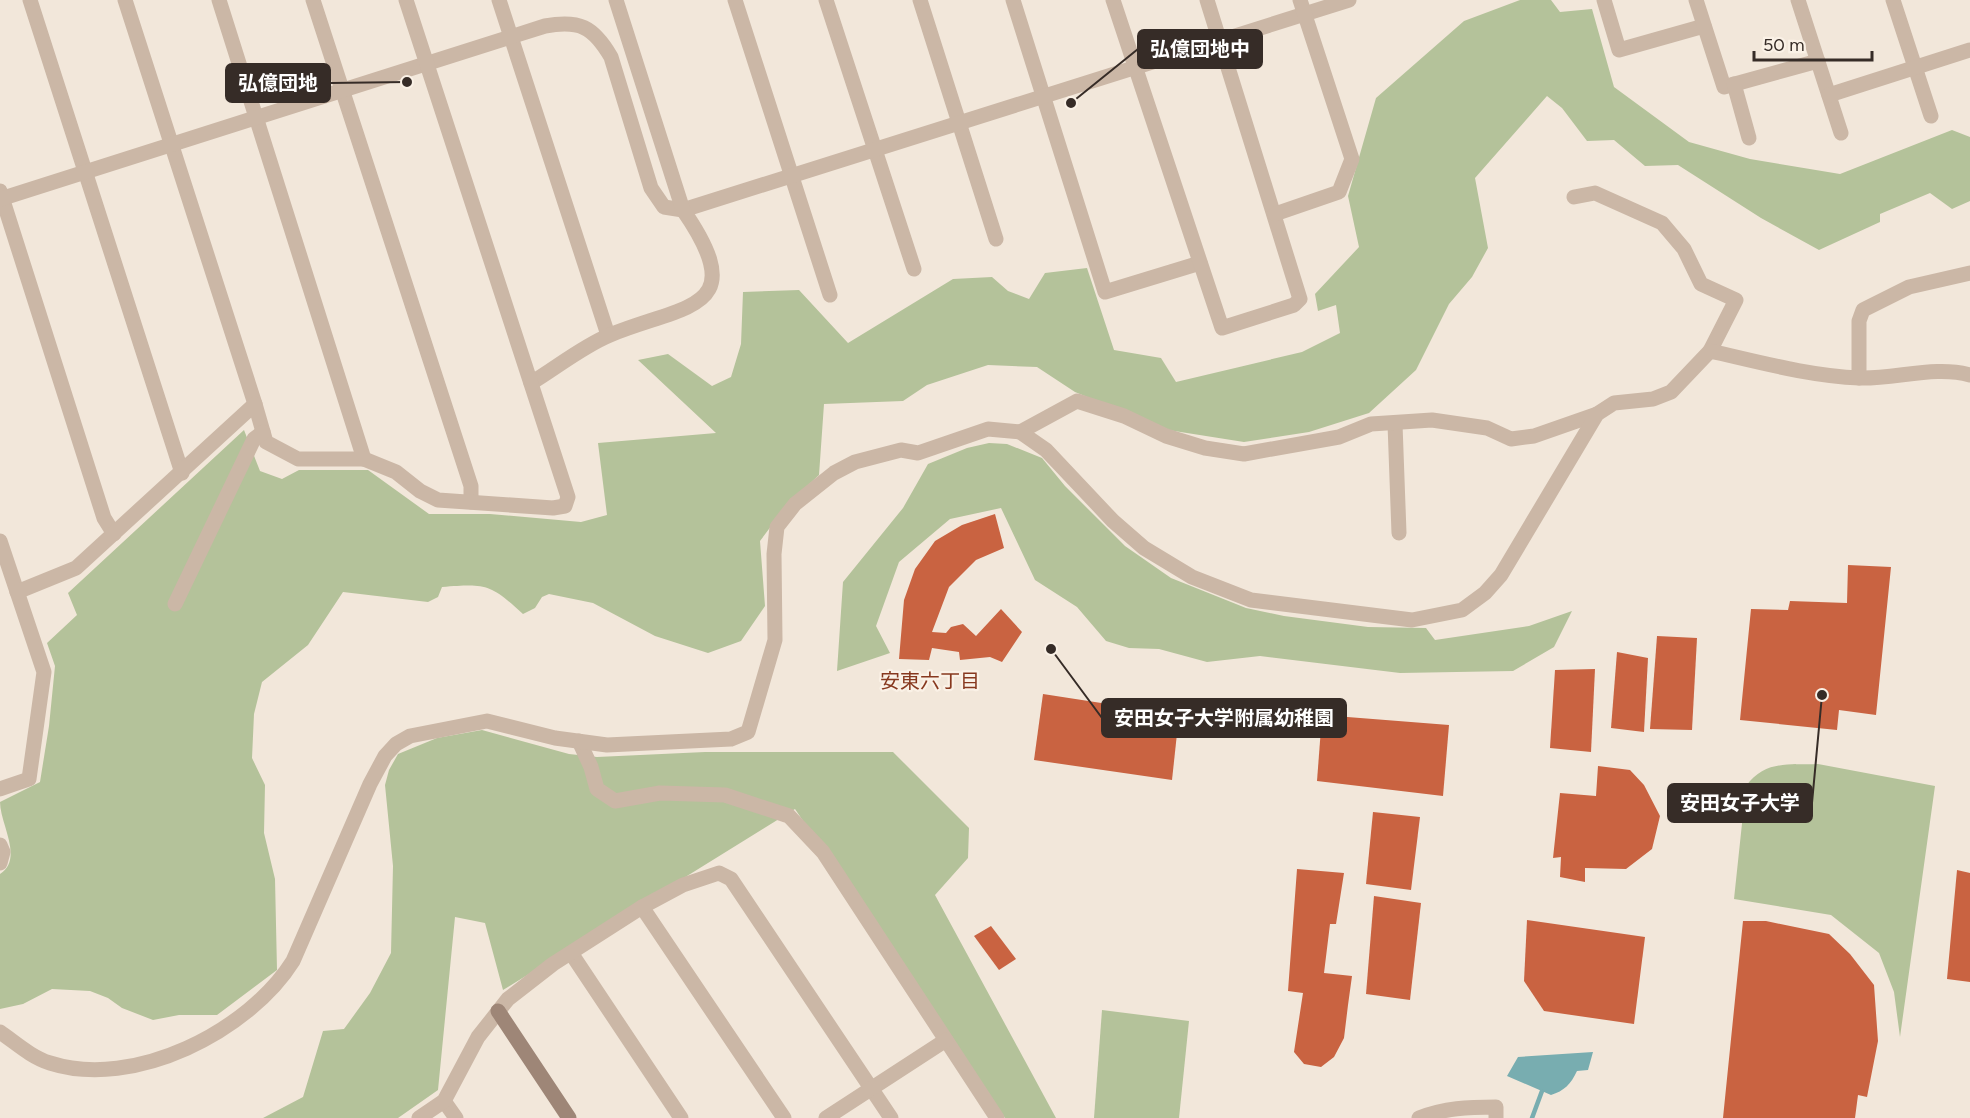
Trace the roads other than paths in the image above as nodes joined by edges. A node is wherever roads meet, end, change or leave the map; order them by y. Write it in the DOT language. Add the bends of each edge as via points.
graph roads {
  1 [pos="30,0"];
  2 [pos="124,0"];
  3 [pos="219,0"];
  4 [pos="313,0"];
  5 [pos="406,0"];
  6 [pos="499,0"];
  7 [pos="616,0"];
  8 [pos="735,0"];
  9 [pos="826,0"];
  10 [pos="920,0"];
  11 [pos="1013,0"];
  12 [pos="1113,0"];
  13 [pos="1207,0"];
  14 [pos="1349,0"];
  15 [pos="1604,0"];
  16 [pos="1696,0"];
  17 [pos="1798,0"];
  18 [pos="1893,0"];
  19 [pos="1302,7"];
  20 [pos="1704,26"];
  21 [pos="511,37"];
  22 [pos="1220,41"];
  23 [pos="1970,50"];
  24 [pos="1818,61"];
  25 [pos="426,63"];
  26 [pos="1915,67"];
  27 [pos="1135,68"];
  28 [pos="1734,84"];
  29 [pos="341,90"];
  30 [pos="1829,95"];
  31 [pos="1044,97"];
  32 [pos="1931,116"];
  33 [pos="256,117"];
  34 [pos="959,124"];
  35 [pos="1841,134"];
  36 [pos="1749,138"];
  37 [pos="172,144"];
  38 [pos="874,151"];
  39 [pos="87,172"];
  40 [pos="792,177"];
  41 [pos="1,196"];
  42 [pos="1574,197"];
  43 [pos="683,210"];
  44 [pos="1275,214"];
  45 [pos="996,239"];
  46 [pos="1200,263"];
  47 [pos="914,269"];
  48 [pos="1970,273"];
  49 [pos="830,296"];
  50 [pos="608,335"];
  51 [pos="1710,351"];
  52 [pos="1970,375"];
  53 [pos="1859,378"];
  54 [pos="531,383"];
  55 [pos="255,404"];
  56 [pos="1598,414"];
  57 [pos="1395,423"];
  58 [pos="263,432"];
  59 [pos="1020,432"];
  60 [pos="364,459"];
  61 [pos="182,473"];
  62 [pos="471,502"];
  63 [pos="1399,533"];
  64 [pos="114,534"];
  65 [pos="0,541"];
  66 [pos="17,592"];
  67 [pos="175,604"];
  68 [pos="579,741"];
  69 [pos="0,789"];
  70 [pos="0,845"];
  71 [pos="0,863"];
  72 [pos="642,907"];
  73 [pos="571,953"];
  74 [pos="498,1011"];
  75 [pos="0,1032"];
  76 [pos="946,1040"];
  77 [pos="871,1088"];
  78 [pos="444,1101"];
  79 [pos="419,1118"];
  80 [pos="456,1118"];
  81 [pos="568,1118"];
  82 [pos="681,1118"];
  83 [pos="784,1118"];
  84 [pos="826,1118"];
  85 [pos="891,1118"];
  86 [pos="997,1118"];
  87 [pos="1419,1118"];
  88 [pos="1496,1118"];
  1 -- 39 [label="street"];
  2 -- 37 [label="street"];
  3 -- 33 [label="street"];
  4 -- 29 [label="street"];
  5 -- 25 [label="street"];
  6 -- 21 [label="street"];
  7 -- 43 [label="street"];
  8 -- 40 [label="street"];
  9 -- 38 [label="street"];
  10 -- 34 [label="street"];
  11 -- 31 [label="street"];
  12 -- 27 [label="street"];
  13 -- 22 [label="street"];
  14 -- 19 [label="street"];
  15 -- 20 [label="street" via="1619,50"];
  16 -- 20 [label="street"];
  17 -- 24 [label="street"];
  18 -- 26 [label="street"];
  19 -- 22 [label="street"];
  19 -- 44 [label="street" via="1352,159 1339,192"];
  20 -- 28 [label="street" via="1724,87"];
  21 -- 25 [label="street"];
  21 -- 43 [label="street" via="567,22 586,28 600,39 611,57 651,188 664,207"];
  21 -- 50 [label="street"];
  22 -- 27 [label="street"];
  22 -- 44 [label="street"];
  23 -- 26 [label="street"];
  24 -- 28 [label="street"];
  24 -- 30 [label="street"];
  25 -- 29 [label="street"];
  25 -- 54 [label="street"];
  26 -- 30 [label="street"];
  26 -- 32 [label="street"];
  27 -- 31 [label="street"];
  27 -- 46 [label="street"];
  28 -- 36 [label="street"];
  29 -- 33 [label="street"];
  29 -- 62 [label="street" via="471,486"];
  30 -- 35 [label="street"];
  31 -- 34 [label="street"];
  31 -- 46 [label="street" via="1105,292"];
  33 -- 37 [label="street"];
  33 -- 60 [label="street"];
  34 -- 38 [label="street"];
  34 -- 45 [label="street"];
  37 -- 39 [label="street"];
  37 -- 55 [label="street"];
  38 -- 40 [label="street"];
  38 -- 47 [label="street"];
  39 -- 41 [label="street"];
  39 -- 61 [label="street"];
  40 -- 43 [label="street"];
  40 -- 49 [label="street"];
  41 -- 64 [label="street" via="104,518"];
  42 -- 51 [label="street" via="1595,193 1662,223 1684,249 1701,284 1736,300"];
  43 -- 50 [label="street" via="701,236 714,278 710,290 686,309"];
  44 -- 46 [label="street" via="1300,290 1300,299 1294,305 1222,328"];
  48 -- 53 [label="street" via="1909,287 1863,310 1859,321"];
  50 -- 54 [label="street"];
  51 -- 53 [label="street" via="1796,370"];
  51 -- 56 [label="street" via="1671,392 1653,399 1614,403"];
  52 -- 53 [label="street" via="1956,371"];
  54 -- 62 [label="street" via="568,497 566,506"];
  55 -- 58 [label="street"];
  55 -- 61 [label="street"];
  56 -- 57 [label="street" via="1534,436 1511,439 1487,428 1432,420"];
  56 -- 59 [label="street" via="1501,575 1485,593 1462,610 1412,620 1251,600 1192,577 1144,548 1046,450"];
  57 -- 59 [label="street" via="1371,424 1339,437 1244,454 1166,436 1124,416 1077,401"];
  57 -- 63 [label="street"];
  58 -- 60 [label="street" via="266,442 298,459"];
  58 -- 67 [label="street" via="254,439"];
  59 -- 68 [label="street" via="988,429 918,453 901,450 855,462 834,473 785,514 777,527 774,554 775,640 748,732 731,739 707,741 607,745"];
  60 -- 62 [label="street" via="396,472 438,500"];
  61 -- 64 [label="street"];
  64 -- 66 [label="street" via="76,568"];
  65 -- 66 [label="street"];
  66 -- 69 [label="street" via="44,672 29,779"];
  68 -- 75 [label="street" via="487,721 410,736 396,744 370,784 293,961 279,983 249,1010 209,1036 142,1064 80,1070 33,1056"];
  68 -- 76 [label="street" via="597,789 615,801 660,793 725,795 789,816 823,852"];
  70 -- 71 [label="street"];
  72 -- 73 [label="street"];
  72 -- 77 [label="street" via="683,885 719,873 731,879"];
  72 -- 83 [label="street"];
  73 -- 74 [label="street" via="508,999"];
  73 -- 82 [label="street"];
  74 -- 78 [label="street" via="478,1036"];
  74 -- 81 [label="street"];
  76 -- 77 [label="street"];
  76 -- 86 [label="street"];
  77 -- 84 [label="street"];
  77 -- 85 [label="street"];
  78 -- 79 [label="street"];
  78 -- 80 [label="street"];
  87 -- 88 [label="street" via="1462,1107 1496,1107"];
}
